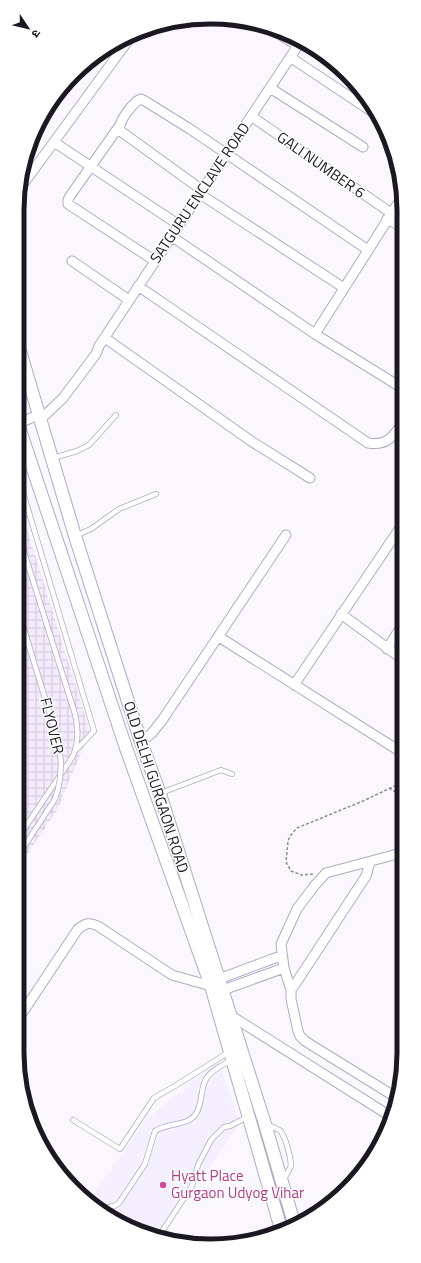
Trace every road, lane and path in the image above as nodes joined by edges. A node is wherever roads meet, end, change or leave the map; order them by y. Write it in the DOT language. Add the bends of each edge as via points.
graph roads {
  1 [pos="125,44"];
  2 [pos="297,45"];
  3 [pos="290,57"];
  4 [pos="270,88"];
  5 [pos="367,108"];
  6 [pos="251,116"];
  7 [pos="120,125"];
  8 [pos="54,142"];
  9 [pos="362,147"];
  10 [pos="226,154"];
  11 [pos="90,167"];
  12 [pos="27,178"];
  13 [pos="201,192"];
  14 [pos="397,204"];
  15 [pos="389,216"];
  16 [pos="397,223"];
  17 [pos="179,225"];
  18 [pos="171,236"];
  19 [pos="368,250"];
  20 [pos="72,261"];
  21 [pos="155,261"];
  22 [pos="138,286"];
  23 [pos="344,288"];
  24 [pos="129,300"];
  25 [pos="315,334"];
  26 [pos="105,338"];
  27 [pos="24,364"];
  28 [pos="397,385"];
  29 [pos="40,414"];
  30 [pos="116,415"];
  31 [pos="24,421"];
  32 [pos="397,430"];
  33 [pos="24,450"];
  34 [pos="52,458"];
  35 [pos="310,478"];
  36 [pos="24,493"];
  37 [pos="156,494"];
  38 [pos="397,532"];
  39 [pos="286,535"];
  40 [pos="75,536"];
  41 [pos="24,552"];
  42 [pos="341,614"];
  43 [pos="24,629"];
  44 [pos="397,633"];
  45 [pos="219,637"];
  46 [pos="387,649"];
  47 [pos="397,655"];
  48 [pos="294,685"];
  49 [pos="141,742"];
  50 [pos="397,749"];
  51 [pos="75,751"];
  52 [pos="151,771"];
  53 [pos="232,774"];
  54 [pos="136,777"];
  55 [pos="397,785"];
  56 [pos="389,788"];
  57 [pos="397,793"];
  58 [pos="160,794"];
  59 [pos="24,829"];
  60 [pos="24,847"];
  61 [pos="397,854"];
  62 [pos="370,862"];
  63 [pos="326,873"];
  64 [pos="282,956"];
  65 [pos="284,968"];
  66 [pos="218,985"];
  67 [pos="292,990"];
  68 [pos="24,1010"];
  69 [pos="230,1015"];
  70 [pos="231,1055"];
  71 [pos="392,1095"];
  72 [pos="386,1114"];
  73 [pos="249,1116"];
  74 [pos="73,1120"];
  75 [pos="107,1208"];
  76 [pos="293,1220"];
  77 [pos="280,1226"];
  78 [pos="161,1233"];
  1 -- 8 [label="street"];
  2 -- 3 [label="street, SATGURU ENCLAVE ROAD"];
  3 -- 4 [label="street, SATGURU ENCLAVE ROAD"];
  3 -- 5 [label="street"];
  4 -- 6 [label="street, SATGURU ENCLAVE ROAD"];
  4 -- 9 [label="street"];
  6 -- 10 [label="street, SATGURU ENCLAVE ROAD"];
  6 -- 15 [label="street, GALI NUMBER 6"];
  7 -- 10 [label="street" via="134,104 141,99"];
  7 -- 11 [label="street"];
  7 -- 13 [label="street" via="119,130 122,134"];
  8 -- 11 [label="street"];
  8 -- 12 [label="street"];
  10 -- 13 [label="street, SATGURU ENCLAVE ROAD"];
  10 -- 19 [label="street"];
  11 -- 17 [label="street"];
  11 -- 21 [label="street" via="70,196 68,204"];
  13 -- 17 [label="street, SATGURU ENCLAVE ROAD"];
  13 -- 23 [label="street"];
  14 -- 15 [label="street"];
  15 -- 16 [label="street, GALI NUMBER 6"];
  15 -- 19 [label="street"];
  17 -- 18 [label="street, SATGURU ENCLAVE ROAD"];
  18 -- 21 [label="street, SATGURU ENCLAVE ROAD"];
  18 -- 25 [label="street"];
  19 -- 23 [label="street"];
  20 -- 24 [label="street"];
  21 -- 22 [label="street, SATGURU ENCLAVE ROAD"];
  22 -- 24 [label="street, SATGURU ENCLAVE ROAD"];
  22 -- 32 [label="street" via="368,443 376,444 389,440"];
  23 -- 25 [label="street"];
  24 -- 26 [label="street, SATGURU ENCLAVE ROAD"];
  25 -- 28 [label="street"];
  26 -- 29 [label="street, SATGURU ENCLAVE ROAD" via="56,400"];
  26 -- 35 [label="street" via="251,441"];
  27 -- 29 [label="main road, OLD DELHI GURGAON ROAD"];
  29 -- 31 [label="street, SATGURU ENCLAVE ROAD"];
  29 -- 34 [label="main road, OLD DELHI GURGAON ROAD"];
  30 -- 34 [label="lane" via="89,445"];
  33 -- 54 [label="main road, OLD DELHI GURGAON ROAD"];
  34 -- 40 [label="main road, OLD DELHI GURGAON ROAD"];
  36 -- 51 [label="lane" via="94,731"];
  37 -- 40 [label="lane" via="118,509 91,529"];
  38 -- 42 [label="street"];
  39 -- 45 [label="street"];
  40 -- 49 [label="main road, OLD DELHI GURGAON ROAD"];
  41 -- 51 [label="lane" via="75,714 78,736"];
  42 -- 46 [label="street"];
  42 -- 48 [label="street"];
  43 -- 60 [label="lane, FLYOVER, bridge" via="59,744 61,763 55,799"];
  44 -- 46 [label="street"];
  45 -- 48 [label="street"];
  45 -- 49 [label="street" via="161,723"];
  46 -- 47 [label="street"];
  48 -- 50 [label="street"];
  49 -- 52 [label="main road, OLD DELHI GURGAON ROAD"];
  51 -- 59 [label="lane"];
  52 -- 54 [label="main road"];
  52 -- 58 [label="main road, OLD DELHI GURGAON ROAD"];
  53 -- 58 [label="lane" via="221,770"];
  54 -- 66 [label="main road, OLD DELHI GURGAON ROAD"];
  55 -- 56 [label="path"];
  56 -- 57 [label="path"];
  56 -- 63 [label="path" via="293,831 288,841 286,862 291,871 302,875"];
  58 -- 66 [label="main road, OLD DELHI GURGAON ROAD"];
  61 -- 62 [label="street"];
  62 -- 63 [label="street"];
  62 -- 67 [label="street" via="366,876"];
  63 -- 64 [label="street" via="297,909 281,944"];
  64 -- 65 [label="street"];
  64 -- 66 [label="street"];
  65 -- 66 [label="street"];
  65 -- 67 [label="street"];
  66 -- 68 [label="street" via="172,975 91,923 78,929"];
  66 -- 69 [label="main road, OLD DELHI GURGAON ROAD"];
  66 -- 70 [label="main road, OLD DELHI GURGAON ROAD"];
  67 -- 71 [label="street" via="291,999 300,1036 310,1045"];
  69 -- 72 [label="street"];
  69 -- 76 [label="main road, OLD DELHI GURGAON ROAD"];
  70 -- 73 [label="main road, OLD DELHI GURGAON ROAD"];
  70 -- 74 [label="lane" via="154,1098 120,1149"];
  70 -- 75 [label="lane" via="206,1078 195,1116 155,1131 145,1164 119,1204"];
  73 -- 77 [label="main road, OLD DELHI GURGAON ROAD"];
  73 -- 78 [label="lane" via="224,1127 211,1140 198,1165 192,1186"];
}
